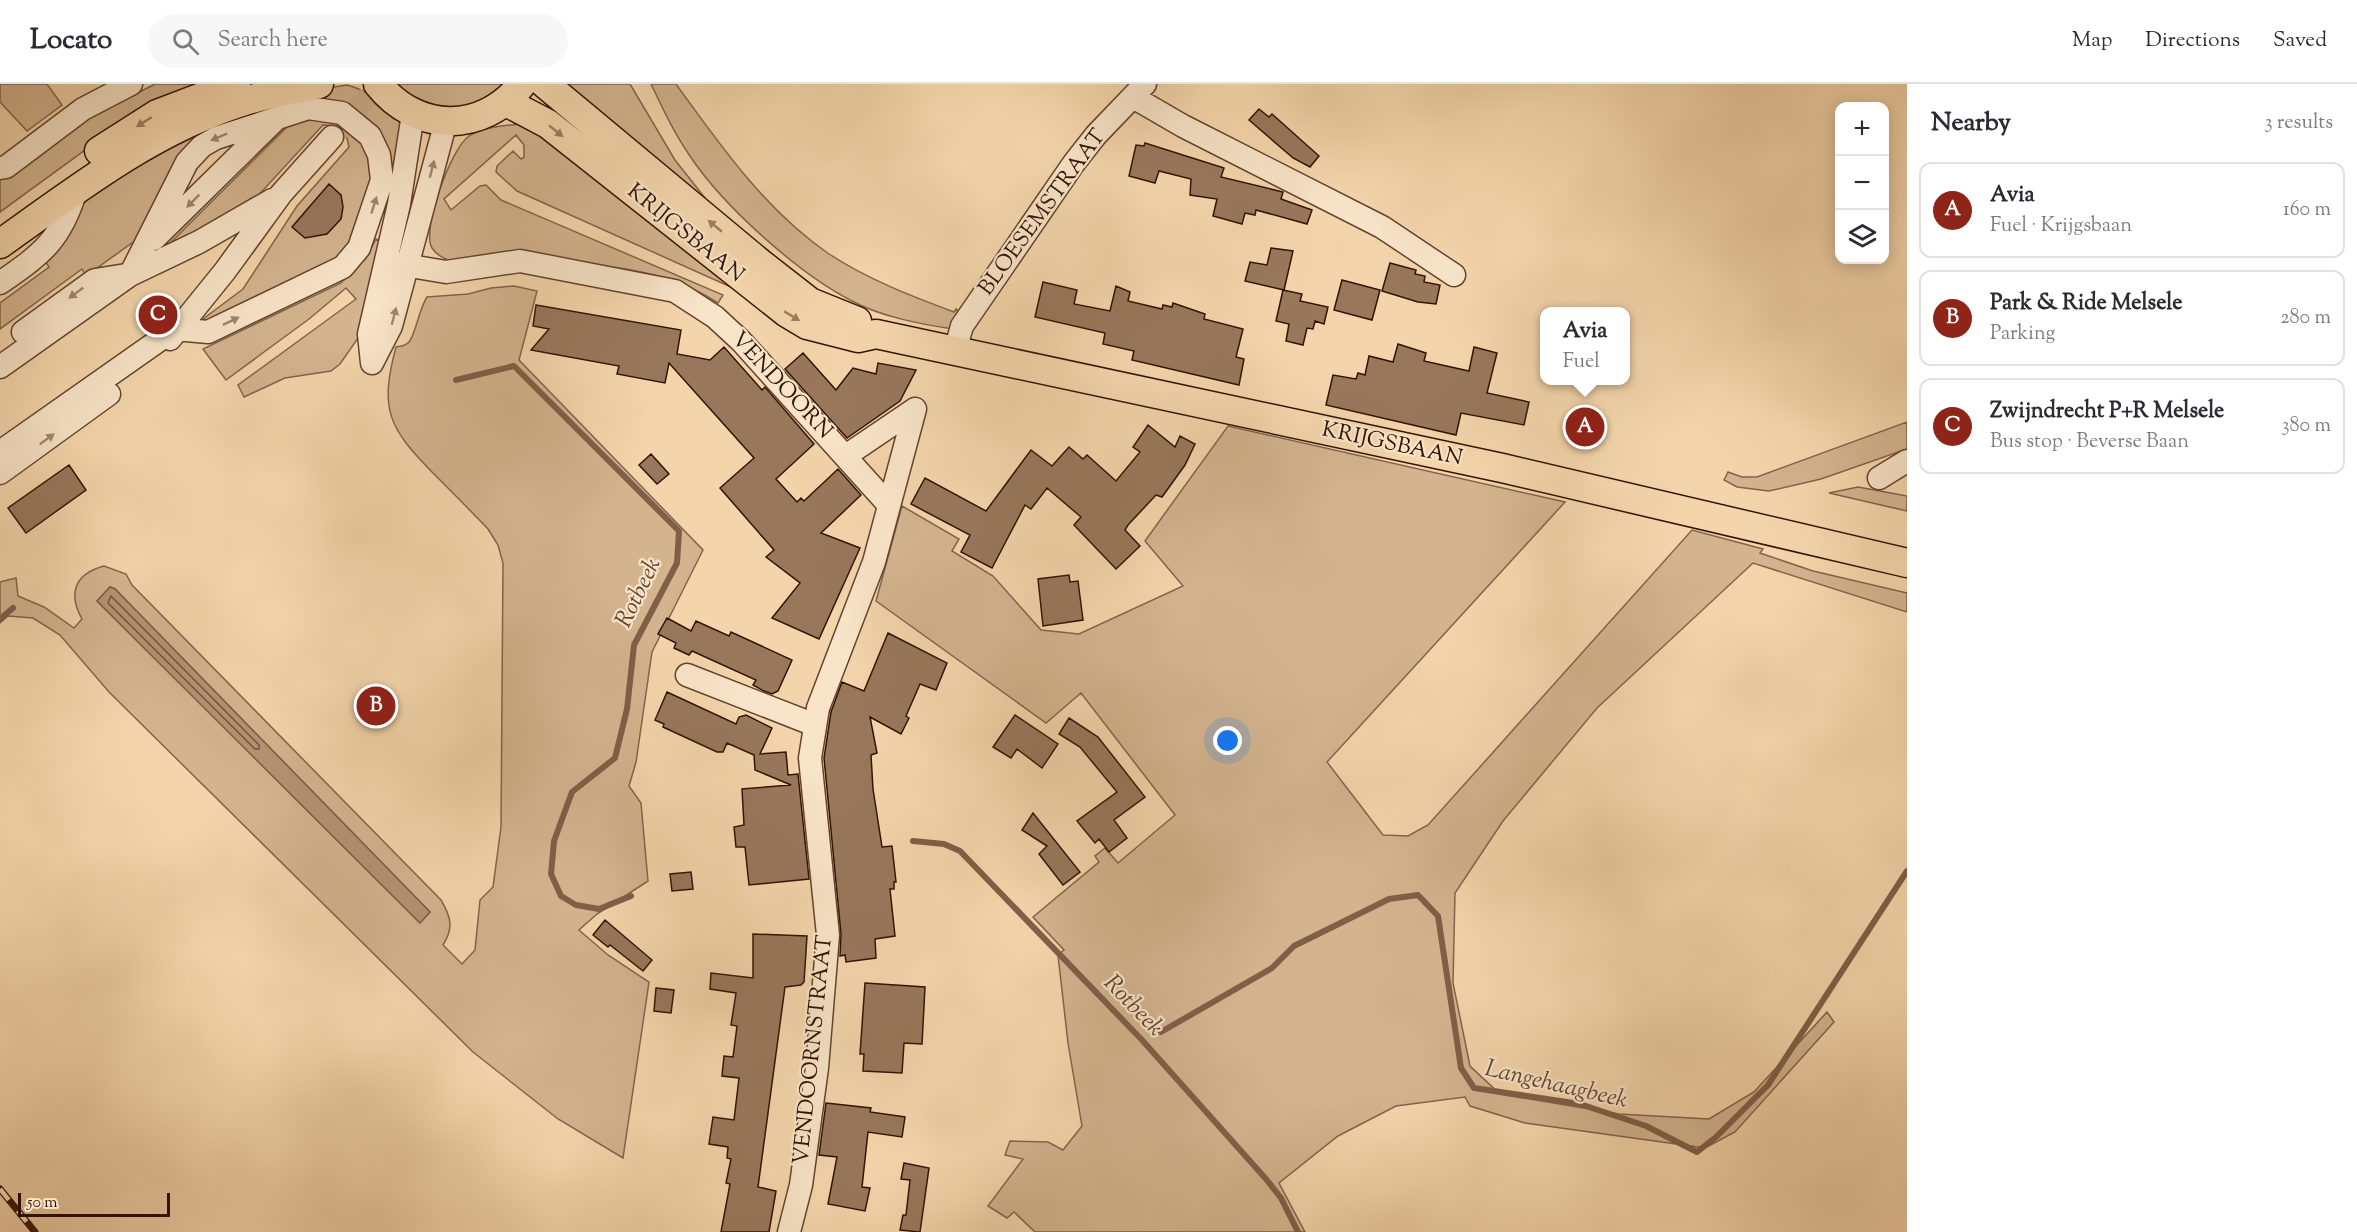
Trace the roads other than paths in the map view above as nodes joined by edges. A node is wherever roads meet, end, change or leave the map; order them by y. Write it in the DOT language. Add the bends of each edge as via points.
graph roads {
  1 [pos="131,84"];
  2 [pos="236,84"];
  3 [pos="319,84"];
  4 [pos="378,84"];
  5 [pos="545,84"];
  6 [pos="1139,91"];
  7 [pos="514,93"];
  8 [pos="413,114"];
  9 [pos="279,116"];
  10 [pos="446,121"];
  11 [pos="332,137"];
  12 [pos="0,168"];
  13 [pos="76,190"];
  14 [pos="281,194"];
  15 [pos="0,221"];
  16 [pos="0,244"];
  17 [pos="141,252"];
  18 [pos="396,264"];
  19 [pos="130,275"];
  20 [pos="1454,275"];
  21 [pos="0,283"];
  22 [pos="715,318"];
  23 [pos="175,329"];
  24 [pos="876,334"];
  25 [pos="0,348"];
  26 [pos="955,351"];
  27 [pos="0,367"];
  28 [pos="0,452"];
  29 [pos="847,456"];
  30 [pos="1907,461"];
  31 [pos="0,473"];
  32 [pos="1907,483"];
  33 [pos="888,504"];
  34 [pos="874,562"];
  35 [pos="1907,564"];
  36 [pos="687,675"];
  37 [pos="815,725"];
  38 [pos="789,1232"];
  1 -- 12 [label="street" via="83,110"];
  2 -- 15 [label="main road, one-way" via="157,114"];
  3 -- 13 [label="main road" via="239,102 178,128 124,156"];
  4 -- 8 [label="main road"];
  24 -- 5 [label="main road, KRIJGSBAAN, one-way" via="860,322 810,302"];
  6 -- 20 [label="street" via="1182,126 1382,227"];
  6 -- 26 [label="street, BLOESEMSTRAAT" via="1096,135 1067,173 962,326"];
  7 -- 10 [label="main road" via="488,113"];
  7 -- 24 [label="main road, KRIJGSBAAN, one-way" via="787,313 807,325 858,338"];
  8 -- 10 [label="main road"];
  8 -- 18 [label="street"];
  9 -- 17 [label="street, one-way"];
  9 -- 17 [label="street, one-way" via="216,138 194,153"];
  23 -- 9 [label="street, one-way" via="208,332 343,267 359,248 382,180 379,155 370,136 342,113 308,108"];
  18 -- 10 [label="street, one-way"];
  11 -- 14 [label="street"];
  13 -- 16 [label="main road"];
  13 -- 21 [label="street" via="51,242 39,256"];
  14 -- 19 [label="street" via="199,242"];
  14 -- 23 [label="street" via="225,271"];
  17 -- 19 [label="street"];
  18 -- 22 [label="street, KRIJGSBAAN" via="446,272 520,261 675,291"];
  19 -- 25 [label="street, one-way" via="95,280"];
  19 -- 27 [label="street"];
  22 -- 29 [label="street, VENDOORN"];
  23 -- 28 [label="street"];
  31 -- 23 [label="street, one-way" via="160,358"];
  24 -- 26 [label="main road, KRIJGSBAAN"];
  26 -- 35 [label="main road, KRIJGSBAAN" via="1502,468"];
  29 -- 33 [label="street, VENDOORN"];
  29 -- 33 [label="street, VENDOORN" via="915,409"];
  30 -- 32 [label="street" via="1879,478"];
  33 -- 34 [label="street, VENDOORN"];
  34 -- 37 [label="street, VENDOORNSTRAAT"];
  36 -- 37 [label="street"];
  37 -- 38 [label="street, VENDOORNSTRAAT" via="810,758 828,935 817,1068 801,1185"];
}
